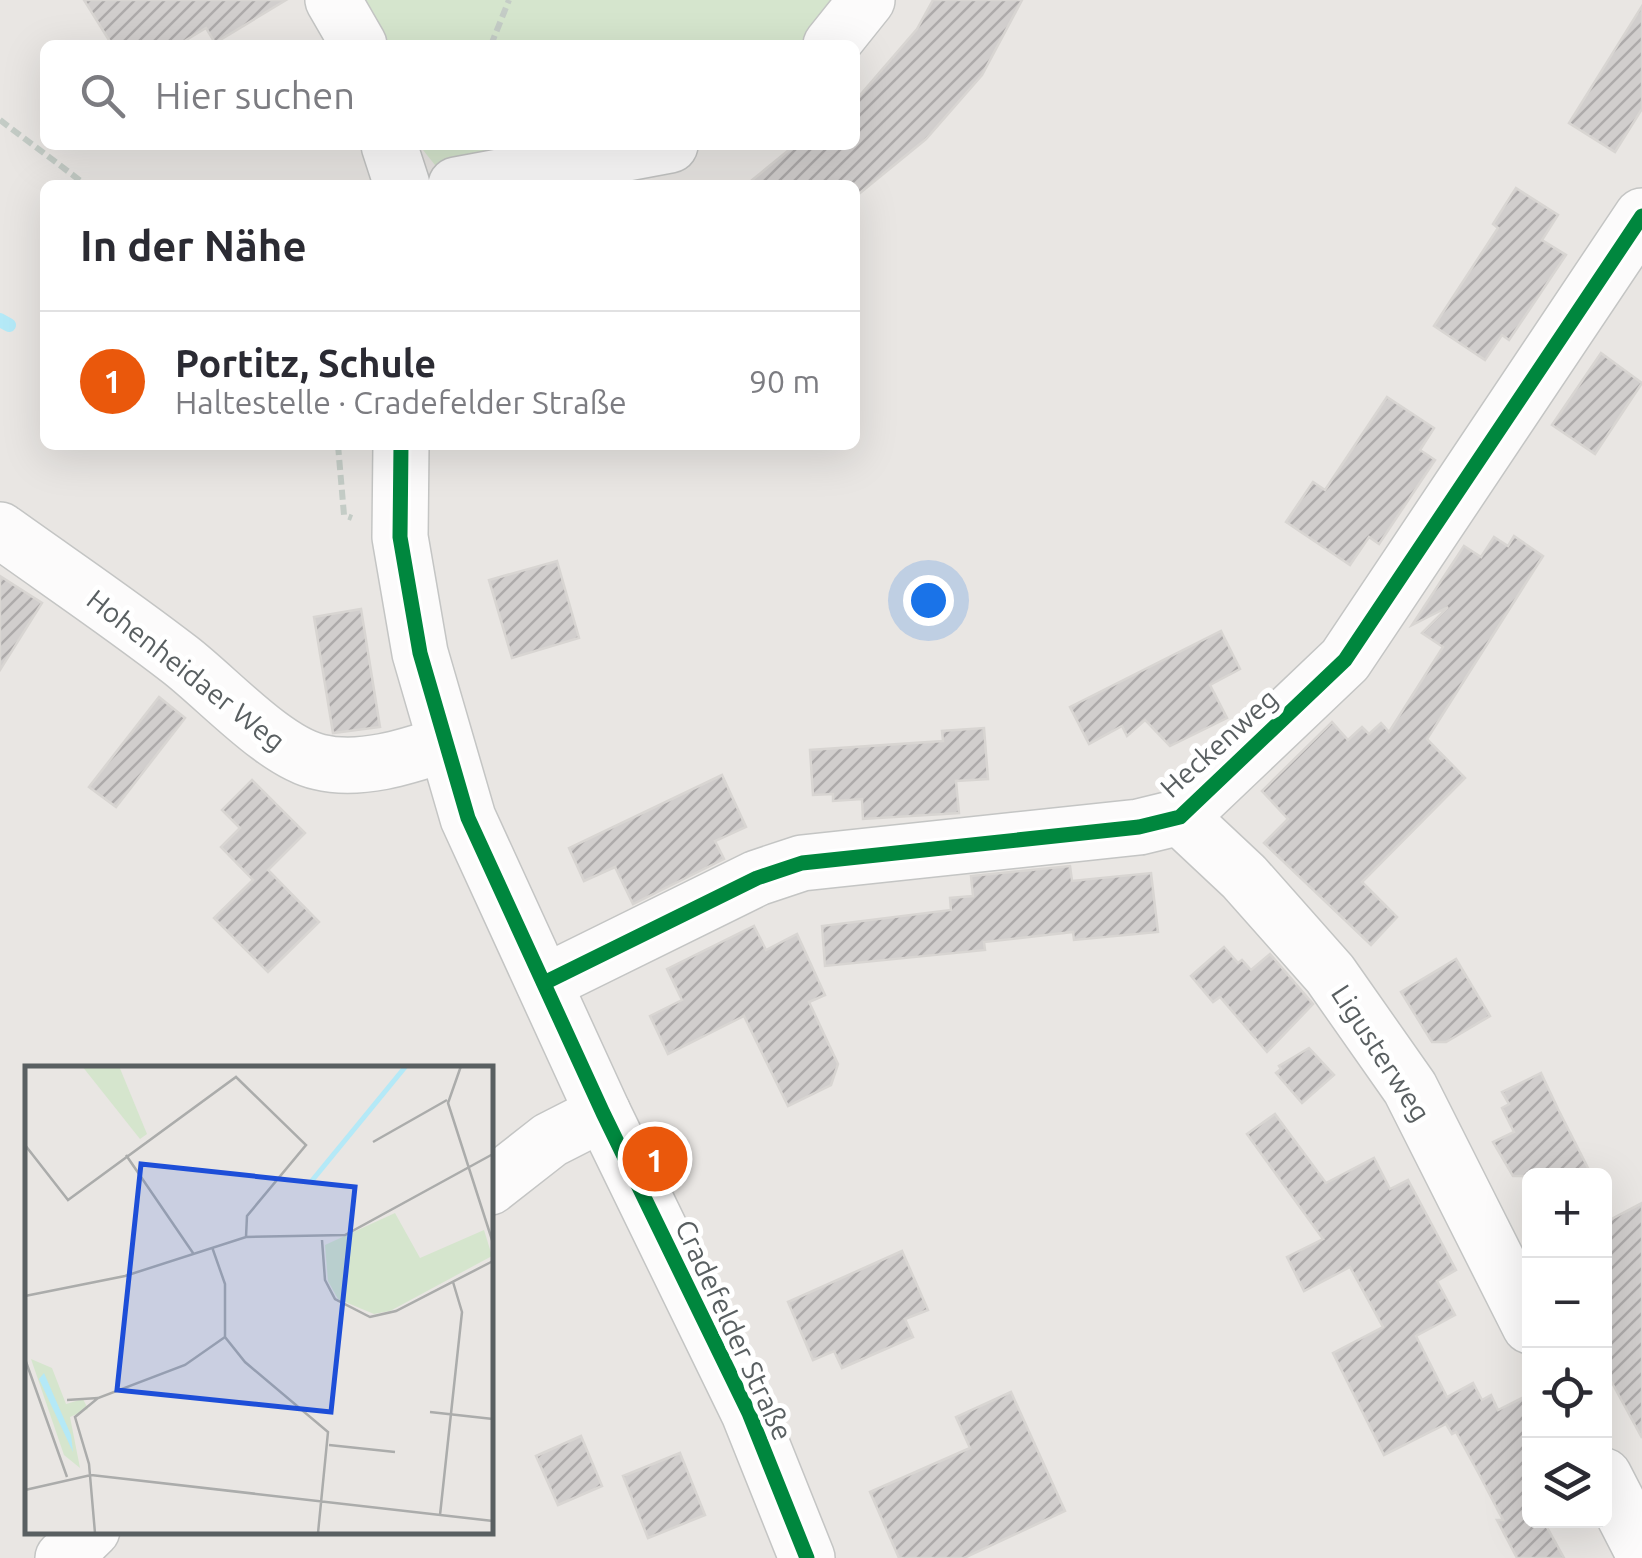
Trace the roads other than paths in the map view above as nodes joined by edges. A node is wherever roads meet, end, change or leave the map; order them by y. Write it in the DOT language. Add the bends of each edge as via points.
graph roads {
  1 [pos="333,0"];
  2 [pos="867,0"];
  3 [pos="356,40"];
  4 [pos="835,40"];
  5 [pos="392,150"];
  6 [pos="643,150"];
  7 [pos="400,180"];
  8 [pos="483,180"];
  9 [pos="1642,216"];
  10 [pos="401,450"];
  11 [pos="0,530"];
  12 [pos="445,744"];
  13 [pos="1180,817"];
  14 [pos="544,983"];
  15 [pos="603,1112"];
  16 [pos="492,1185"];
  17 [pos="1522,1310"];
  18 [pos="1612,1492"];
  19 [pos="89,1533"];
  20 [pos="1642,1550"];
  21 [pos="64,1558"];
  22 [pos="807,1558"];
  1 -- 3 [label="street"];
  2 -- 4 [label="street"];
  5 -- 7 [label="street"];
  6 -- 8 [label="street"];
  9 -- 13 [label="street, Heckenweg" via="1345,660"];
  10 -- 12 [label="street, Cradefelder Straße" via="400,537 420,653"];
  11 -- 12 [label="street, Hohenheidaer Weg" via="181,660 292,753 354,766"];
  12 -- 14 [label="street, Cradefelder Straße" via="468,818"];
  13 -- 14 [label="street, Heckenweg" via="802,863 757,878"];
  13 -- 17 [label="street, Ligusterweg" via="1330,974 1410,1088"];
  14 -- 15 [label="street, Cradefelder Straße"];
  15 -- 16 [label="street" via="550,1140"];
  15 -- 22 [label="street, Cradefelder Straße" via="748,1413"];
  18 -- 20 [label="street"];
  19 -- 21 [label="street"];
}
